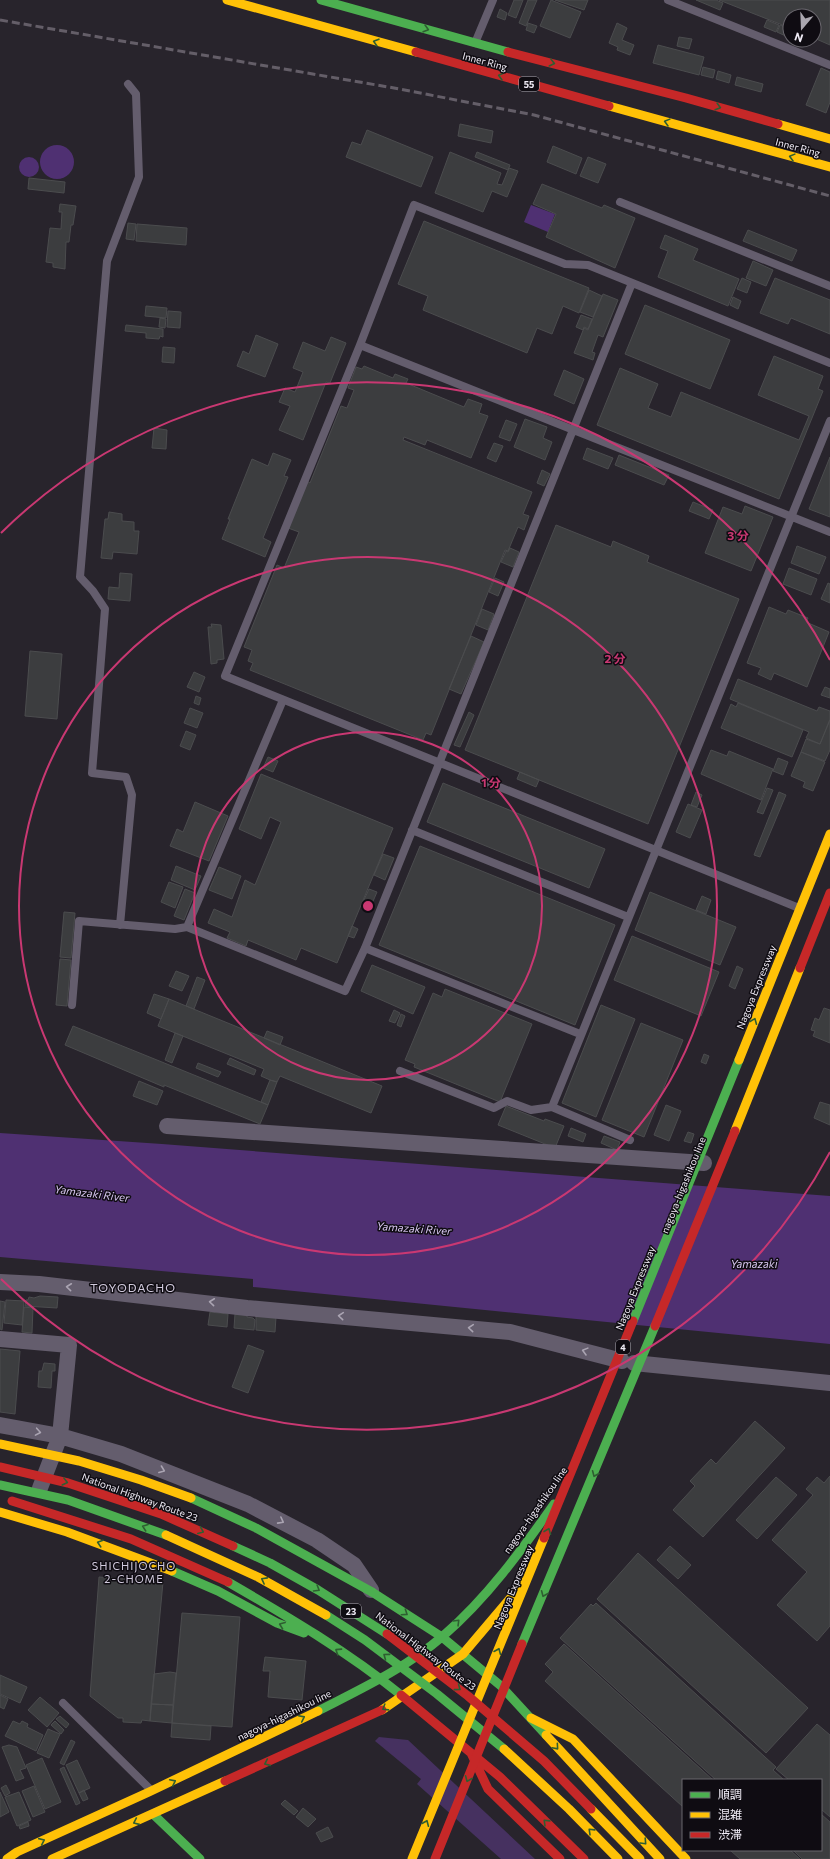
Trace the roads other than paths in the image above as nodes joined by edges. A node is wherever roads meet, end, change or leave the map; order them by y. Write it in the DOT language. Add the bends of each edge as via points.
graph roads {
  1 [pos="227,0"];
  2 [pos="321,0"];
  3 [pos="493,0"];
  4 [pos="668,0"];
  5 [pos="475,44"];
  6 [pos="830,65"];
  7 [pos="128,84"];
  8 [pos="830,139"];
  9 [pos="830,167"];
  10 [pos="620,202"];
  11 [pos="632,283"];
  12 [pos="830,286"];
  13 [pos="360,344"];
  14 [pos="830,363"];
  15 [pos="830,421"];
  16 [pos="573,429"];
  17 [pos="791,516"];
  18 [pos="830,532"];
  19 [pos="283,700"];
  20 [pos="440,763"];
  21 [pos="412,830"];
  22 [pos="830,834"];
  23 [pos="656,850"];
  24 [pos="830,856"];
  25 [pos="830,887"];
  26 [pos="830,893"];
  27 [pos="808,912"];
  28 [pos="628,917"];
  29 [pos="120,925"];
  30 [pos="187,927"];
  31 [pos="365,948"];
  32 [pos="72,1005"];
  33 [pos="580,1034"];
  34 [pos="400,1071"];
  35 [pos="552,1107"];
  36 [pos="167,1126"];
  37 [pos="630,1140"];
  38 [pos="704,1171"];
  39 [pos="0,1282"];
  40 [pos="0,1339"];
  41 [pos="630,1357"];
  42 [pos="830,1383"];
  43 [pos="0,1425"];
  44 [pos="60,1436"];
  45 [pos="0,1444"];
  46 [pos="0,1467"];
  47 [pos="0,1485"];
  48 [pos="2,1512"];
  49 [pos="28,1520"];
  50 [pos="558,1534"];
  51 [pos="551,1545"];
  52 [pos="372,1592"];
  53 [pos="442,1637"];
  54 [pos="319,1638"];
  55 [pos="463,1654"];
  56 [pos="381,1679"];
  57 [pos="402,1696"];
  58 [pos="63,1703"];
  59 [pos="530,1717"];
  60 [pos="470,1753"];
  61 [pos="153,1792"];
  62 [pos="154,1814"];
  63 [pos="7,1859"];
  64 [pos="52,1859"];
  65 [pos="200,1859"];
  66 [pos="412,1859"];
  67 [pos="435,1859"];
  68 [pos="560,1859"];
  69 [pos="584,1859"];
  70 [pos="618,1859"];
  71 [pos="640,1859"];
  72 [pos="660,1859"];
  73 [pos="686,1859"];
  9 -- 1 [label="main road, Inner Ring / 55, one-way"];
  2 -- 5 [label="main road, Inner Ring, one-way"];
  3 -- 5 [label="lane"];
  4 -- 6 [label="lane"];
  5 -- 8 [label="main road, Inner Ring, one-way" via="686,98"];
  7 -- 29 [label="lane" via="136,94 139,177 107,261 80,577 105,609 92,773 126,777 132,795"];
  10 -- 12 [label="lane"];
  11 -- 13 [label="lane" via="588,266 565,264 414,205"];
  11 -- 14 [label="lane"];
  11 -- 16 [label="lane"];
  13 -- 16 [label="lane"];
  13 -- 19 [label="lane" via="225,676"];
  15 -- 17 [label="lane"];
  16 -- 17 [label="lane"];
  16 -- 20 [label="lane"];
  17 -- 18 [label="lane"];
  17 -- 23 [label="lane"];
  19 -- 20 [label="lane"];
  19 -- 30 [label="lane"];
  20 -- 21 [label="lane"];
  20 -- 23 [label="lane"];
  21 -- 28 [label="lane"];
  21 -- 31 [label="lane"];
  66 -- 22 [label="main road, Nagoya Expressway / 4, one-way, bridge" via="611,1377"];
  23 -- 27 [label="lane"];
  23 -- 28 [label="lane"];
  24 -- 27 [label="main road, nagoya-higashikou line"];
  25 -- 38 [label="main road, nagoya-higashikou line"];
  26 -- 67 [label="main road, 4, one-way, bridge" via="697,1224"];
  27 -- 38 [label="main road, nagoya-higashikou line"];
  28 -- 33 [label="lane"];
  29 -- 30 [label="lane" via="175,929"];
  29 -- 32 [label="lane" via="79,921"];
  30 -- 31 [label="lane" via="345,991"];
  31 -- 33 [label="lane"];
  33 -- 35 [label="lane"];
  34 -- 35 [label="lane" via="494,1108 508,1101 531,1110"];
  35 -- 37 [label="lane"];
  36 -- 38 [label="street"];
  38 -- 41 [label="main road, nagoya-higashikou line"];
  41 -- 39 [label="street, one-way" via="510,1332"];
  40 -- 44 [label="street" via="69,1344"];
  41 -- 42 [label="street"];
  41 -- 50 [label="main road, nagoya-higashikou line" via="586,1476"];
  53 -- 41 [label="main road, nagoya-higashikou line, one-way" via="518,1555 573,1476"];
  43 -- 44 [label="street, one-way"];
  44 -- 49 [label="street"];
  44 -- 52 [label="street, one-way" via="121,1454 248,1504 317,1540 354,1565"];
  45 -- 52 [label="main road, bridge" via="79,1461 199,1501 256,1528"];
  46 -- 71 [label="main road, National Highway Route 23 / 23, one-way, bridge" via="68,1483 161,1514 270,1563 318,1590 383,1631 468,1696 544,1761"];
  70 -- 47 [label="main road, 23, one-way, bridge" via="534,1777 458,1709 319,1610 229,1563 167,1535 67,1500"];
  48 -- 49 [label="main road"];
  48 -- 54 [label="main road, bridge" via="81,1522 131,1539 228,1582"];
  54 -- 49 [label="main road, one-way" via="277,1623 218,1591 156,1564"];
  51 -- 55 [label="main road" via="542,1562"];
  52 -- 53 [label="main road, one-way"];
  53 -- 55 [label="main road"];
  53 -- 56 [label="main road, nagoya-higashikou line"];
  56 -- 54 [label="main road, one-way"];
  55 -- 57 [label="main road"];
  55 -- 59 [label="main road" via="501,1686"];
  56 -- 57 [label="main road"];
  61 -- 56 [label="main road, nagoya-higashikou line, one-way"];
  57 -- 60 [label="main road"];
  57 -- 62 [label="main road, one-way" via="384,1709"];
  58 -- 61 [label="lane"];
  59 -- 72 [label="main road, one-way"];
  59 -- 73 [label="main road" via="573,1739"];
  60 -- 68 [label="main road" via="488,1789"];
  69 -- 60 [label="main road, one-way" via="500,1778"];
  63 -- 61 [label="main road, nagoya-higashikou line, one-way" via="17,1852"];
  62 -- 64 [label="main road, one-way"];
  62 -- 65 [label="main road"];
}
